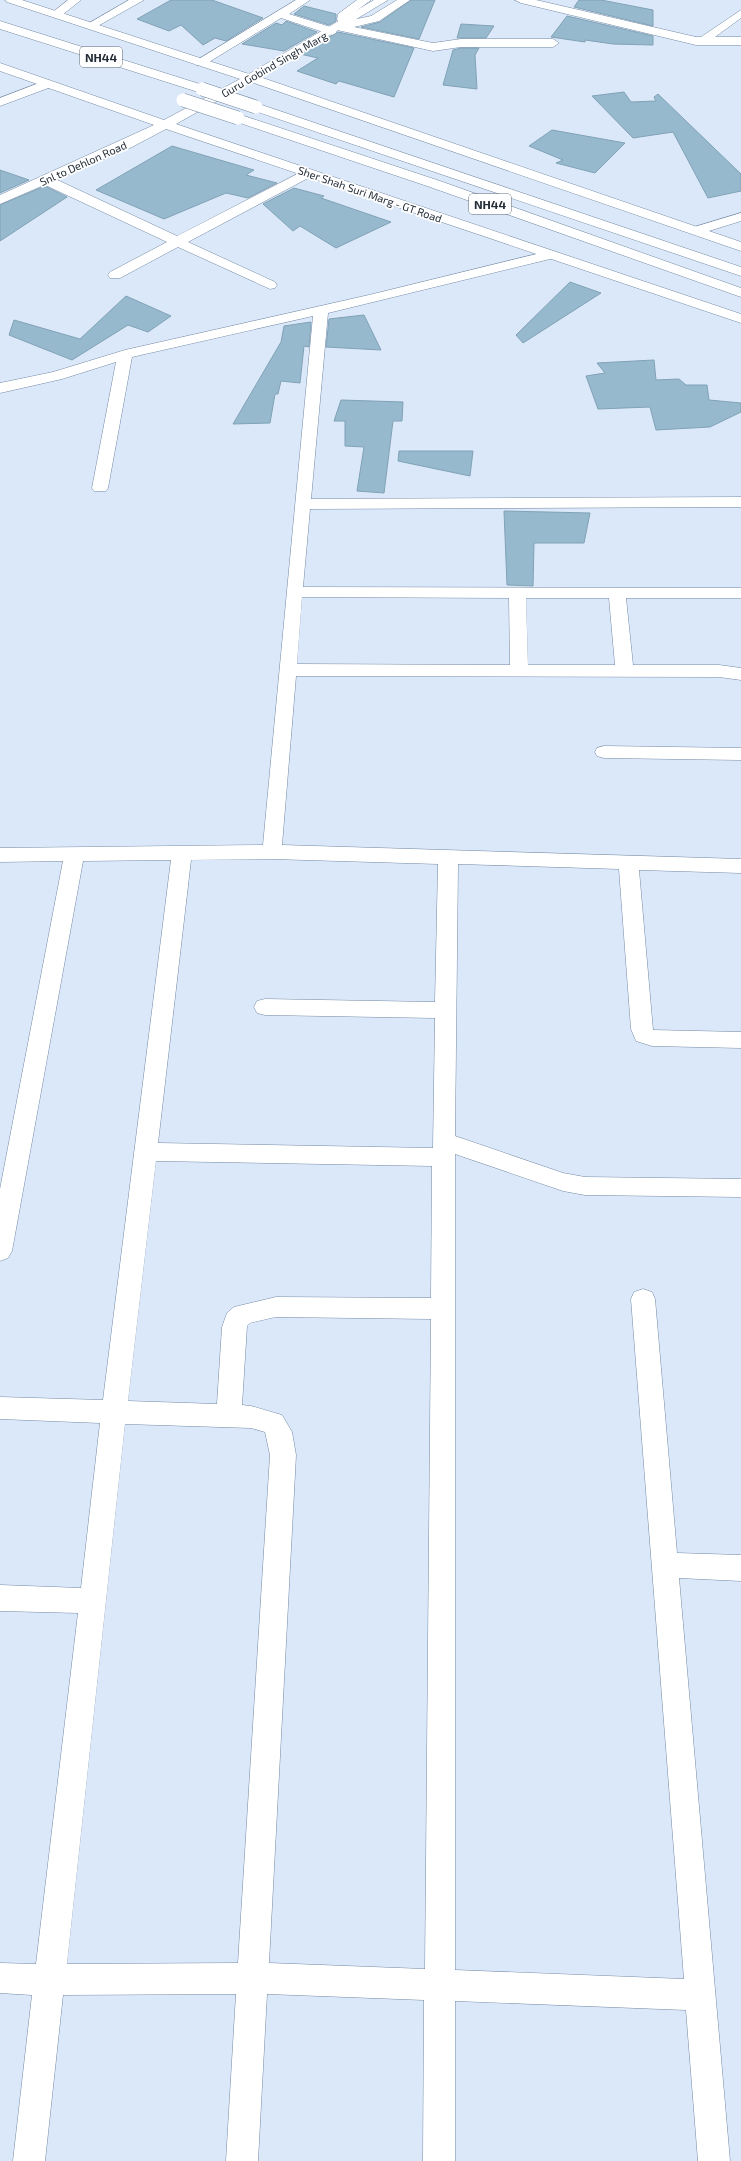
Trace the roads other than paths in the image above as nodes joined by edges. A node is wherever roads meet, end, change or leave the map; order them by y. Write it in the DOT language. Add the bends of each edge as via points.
graph roads {
  1 [pos="10,0"];
  2 [pos="75,0"];
  3 [pos="138,0"];
  4 [pos="304,0"];
  5 [pos="365,0"];
  6 [pos="382,0"];
  7 [pos="404,0"];
  8 [pos="521,0"];
  9 [pos="741,13"];
  10 [pos="57,14"];
  11 [pos="279,14"];
  12 [pos="343,24"];
  13 [pos="0,25"];
  14 [pos="92,25"];
  15 [pos="702,41"];
  16 [pos="741,41"];
  17 [pos="553,43"];
  18 [pos="200,62"];
  19 [pos="0,67"];
  20 [pos="250,78"];
  21 [pos="47,84"];
  22 [pos="168,95"];
  23 [pos="0,102"];
  24 [pos="165,125"];
  25 [pos="306,173"];
  26 [pos="46,180"];
  27 [pos="0,200"];
  28 [pos="741,216"];
  29 [pos="696,230"];
  30 [pos="176,242"];
  31 [pos="741,247"];
  32 [pos="549,255"];
  33 [pos="741,272"];
  34 [pos="115,275"];
  35 [pos="270,285"];
  36 [pos="741,293"];
  37 [pos="321,310"];
  38 [pos="741,320"];
  39 [pos="125,354"];
  40 [pos="0,388"];
  41 [pos="100,488"];
  42 [pos="741,502"];
  43 [pos="303,504"];
  44 [pos="294,592"];
  45 [pos="517,592"];
  46 [pos="617,593"];
  47 [pos="741,593"];
  48 [pos="288,670"];
  49 [pos="519,670"];
  50 [pos="625,671"];
  51 [pos="741,674"];
  52 [pos="604,752"];
  53 [pos="741,754"];
  54 [pos="272,852"];
  55 [pos="182,853"];
  56 [pos="0,854"];
  57 [pos="74,854"];
  58 [pos="448,857"];
  59 [pos="628,863"];
  60 [pos="741,866"];
  61 [pos="265,1007"];
  62 [pos="446,1010"];
  63 [pos="741,1040"];
  64 [pos="445,1149"];
  65 [pos="146,1152"];
  66 [pos="741,1188"];
  67 [pos="1,1244"];
  68 [pos="643,1299"];
  69 [pos="444,1310"];
  70 [pos="0,1408"];
  71 [pos="114,1413"];
  72 [pos="229,1416"];
  73 [pos="665,1565"];
  74 [pos="741,1568"];
  75 [pos="0,1598"];
  76 [pos="94,1601"];
  77 [pos="0,1978"];
  78 [pos="252,1978"];
  79 [pos="50,1980"];
  80 [pos="442,1987"];
  81 [pos="701,1995"];
  82 [pos="29,2161"];
  83 [pos="242,2161"];
  84 [pos="439,2161"];
  85 [pos="714,2161"];
  1 -- 10 [label="main road"];
  2 -- 10 [label="main road"];
  3 -- 14 [label="main road"];
  4 -- 11 [label="main road"];
  5 -- 12 [label="main road" via="342,16"];
  6 -- 12 [label="main road, Guru Gobind Singh Marg"];
  7 -- 12 [label="main road" via="369,21"];
  8 -- 15 [label="main road"];
  9 -- 15 [label="main road"];
  10 -- 14 [label="main road"];
  11 -- 12 [label="main road"];
  11 -- 18 [label="main road"];
  12 -- 17 [label="main road" via="428,46 462,43"];
  12 -- 20 [label="main road, Guru Gobind Singh Marg"];
  13 -- 33 [label="main road, NH44, bridge" via="202,89"];
  14 -- 18 [label="main road"];
  15 -- 16 [label="main road"];
  18 -- 20 [label="main road"];
  19 -- 21 [label="main road, Sher Shah Suri Marg - GT Road"];
  20 -- 24 [label="main road, Guru Gobind Singh Marg"];
  20 -- 29 [label="main road"];
  21 -- 23 [label="main road"];
  21 -- 24 [label="main road, Sher Shah Suri Marg - GT Road"];
  22 -- 36 [label="main road, NH44, bridge" via="443,187"];
  24 -- 25 [label="main road, Sher Shah Suri Marg - GT Road"];
  24 -- 26 [label="main road, Snl to Dehlon Road"];
  25 -- 30 [label="main road"];
  25 -- 32 [label="main road, Sher Shah Suri Marg - GT Road"];
  26 -- 27 [label="main road, Snl to Dehlon Road"];
  26 -- 30 [label="main road"];
  28 -- 29 [label="main road"];
  29 -- 31 [label="main road"];
  30 -- 34 [label="main road"];
  30 -- 35 [label="main road"];
  32 -- 37 [label="main road"];
  32 -- 38 [label="main road, Sher Shah Suri Marg - GT Road"];
  37 -- 39 [label="main road"];
  37 -- 43 [label="main road"];
  39 -- 40 [label="main road" via="57,376"];
  39 -- 41 [label="main road"];
  42 -- 43 [label="main road"];
  43 -- 44 [label="main road"];
  44 -- 45 [label="main road"];
  44 -- 48 [label="main road"];
  45 -- 46 [label="main road"];
  45 -- 49 [label="main road"];
  46 -- 47 [label="main road"];
  46 -- 50 [label="main road"];
  48 -- 49 [label="main road"];
  48 -- 54 [label="main road"];
  49 -- 50 [label="main road"];
  50 -- 51 [label="main road" via="719,671"];
  52 -- 53 [label="main road"];
  54 -- 55 [label="main road"];
  54 -- 58 [label="main road"];
  55 -- 57 [label="main road"];
  55 -- 65 [label="main road"];
  56 -- 57 [label="main road"];
  57 -- 67 [label="main road"];
  58 -- 59 [label="main road"];
  58 -- 62 [label="main road"];
  59 -- 60 [label="main road"];
  59 -- 63 [label="main road" via="644,1035 652,1038"];
  61 -- 62 [label="main road"];
  62 -- 64 [label="main road"];
  64 -- 65 [label="main road"];
  64 -- 66 [label="main road" via="585,1186"];
  64 -- 69 [label="main road"];
  65 -- 71 [label="main road"];
  68 -- 73 [label="main road"];
  69 -- 72 [label="main road" via="276,1307 242,1314 234,1327"];
  69 -- 80 [label="main road"];
  70 -- 71 [label="main road"];
  71 -- 72 [label="main road"];
  71 -- 76 [label="main road"];
  72 -- 78 [label="main road" via="263,1419 273,1423 279,1432 283,1455"];
  73 -- 74 [label="main road"];
  73 -- 81 [label="main road"];
  75 -- 76 [label="main road"];
  76 -- 79 [label="main road"];
  77 -- 79 [label="main road"];
  78 -- 79 [label="main road"];
  78 -- 80 [label="main road"];
  78 -- 83 [label="main road"];
  79 -- 82 [label="main road"];
  80 -- 81 [label="main road"];
  80 -- 84 [label="main road"];
  81 -- 85 [label="main road"];
}
